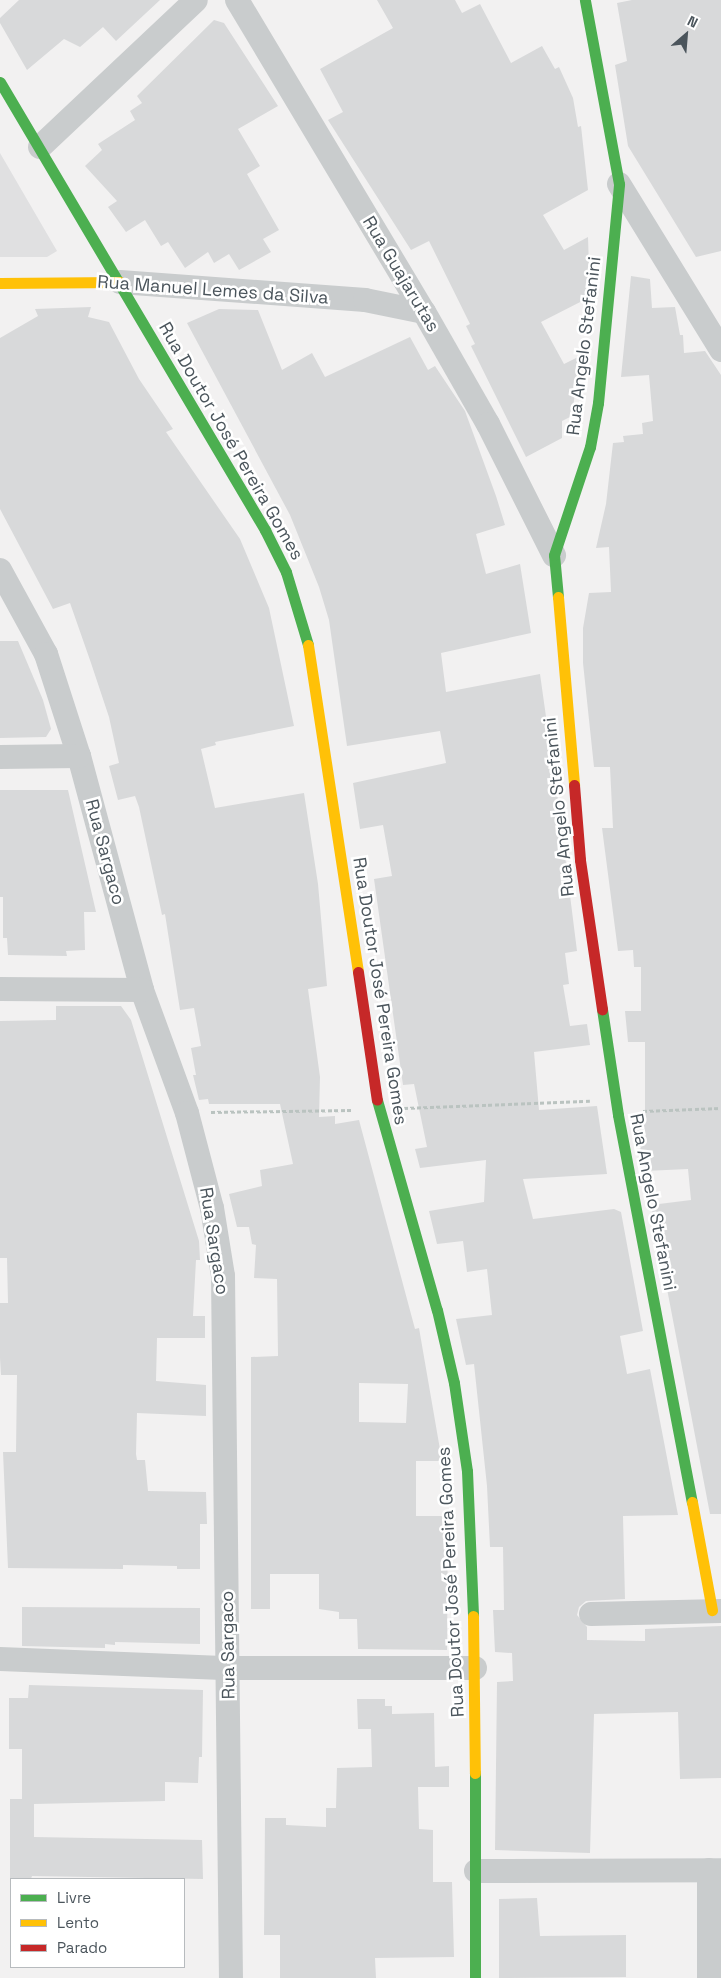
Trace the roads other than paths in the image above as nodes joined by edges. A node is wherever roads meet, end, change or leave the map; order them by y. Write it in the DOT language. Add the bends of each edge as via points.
graph roads {
  1 [pos="196,0"];
  2 [pos="237,0"];
  3 [pos="585,0"];
  4 [pos="0,82"];
  5 [pos="40,147"];
  6 [pos="619,184"];
  7 [pos="120,282"];
  8 [pos="0,283"];
  9 [pos="424,312"];
  10 [pos="721,350"];
  11 [pos="554,555"];
  12 [pos="0,570"];
  13 [pos="79,756"];
  14 [pos="0,758"];
  15 [pos="0,989"];
  16 [pos="142,990"];
  17 [pos="716,1610"];
  18 [pos="591,1614"];
  19 [pos="0,1659"];
  20 [pos="228,1668"];
  21 [pos="475,1668"];
  22 [pos="715,1870"];
  23 [pos="476,1871"];
  24 [pos="231,1978"];
  25 [pos="475,1978"];
  26 [pos="708,1978"];
  1 -- 5 [label="street"];
  2 -- 9 [label="street, Rua Guajarutas"];
  3 -- 6 [label="main road, Rua Angelo Stefanini"];
  4 -- 5 [label="main road, Rua Doutor José Pereira Gomes"];
  5 -- 7 [label="main road, Rua Doutor José Pereira Gomes"];
  6 -- 10 [label="street"];
  6 -- 11 [label="main road, Rua Angelo Stefanini" via="598,403 588,455"];
  7 -- 8 [label="main road, Rua Manuel Lemes da Silva"];
  7 -- 9 [label="street, Rua Manuel Lemes da Silva" via="365,300"];
  7 -- 21 [label="main road, Rua Doutor José Pereira Gomes" via="265,530 286,572 302,618 312,665 378,1109 454,1383 467,1471"];
  9 -- 11 [label="street, Rua Guajarutas" via="488,424"];
  11 -- 17 [label="main road, Rua Angelo Stefanini" via="580,860 615,1100"];
  12 -- 13 [label="street, Rua Sargaco" via="46,654"];
  13 -- 14 [label="street"];
  13 -- 16 [label="street, Rua Sargaco"];
  15 -- 16 [label="street"];
  16 -- 20 [label="street, Rua Sargaco" via="187,1113 212,1208 223,1276"];
  17 -- 18 [label="street"];
  19 -- 20 [label="street"];
  20 -- 21 [label="street"];
  20 -- 24 [label="street, Rua Sargaco"];
  21 -- 23 [label="main road, Rua Doutor José Pereira Gomes"];
  22 -- 23 [label="street"];
  22 -- 26 [label="street"];
  23 -- 25 [label="main road, Rua Doutor José Pereira Gomes"];
}
